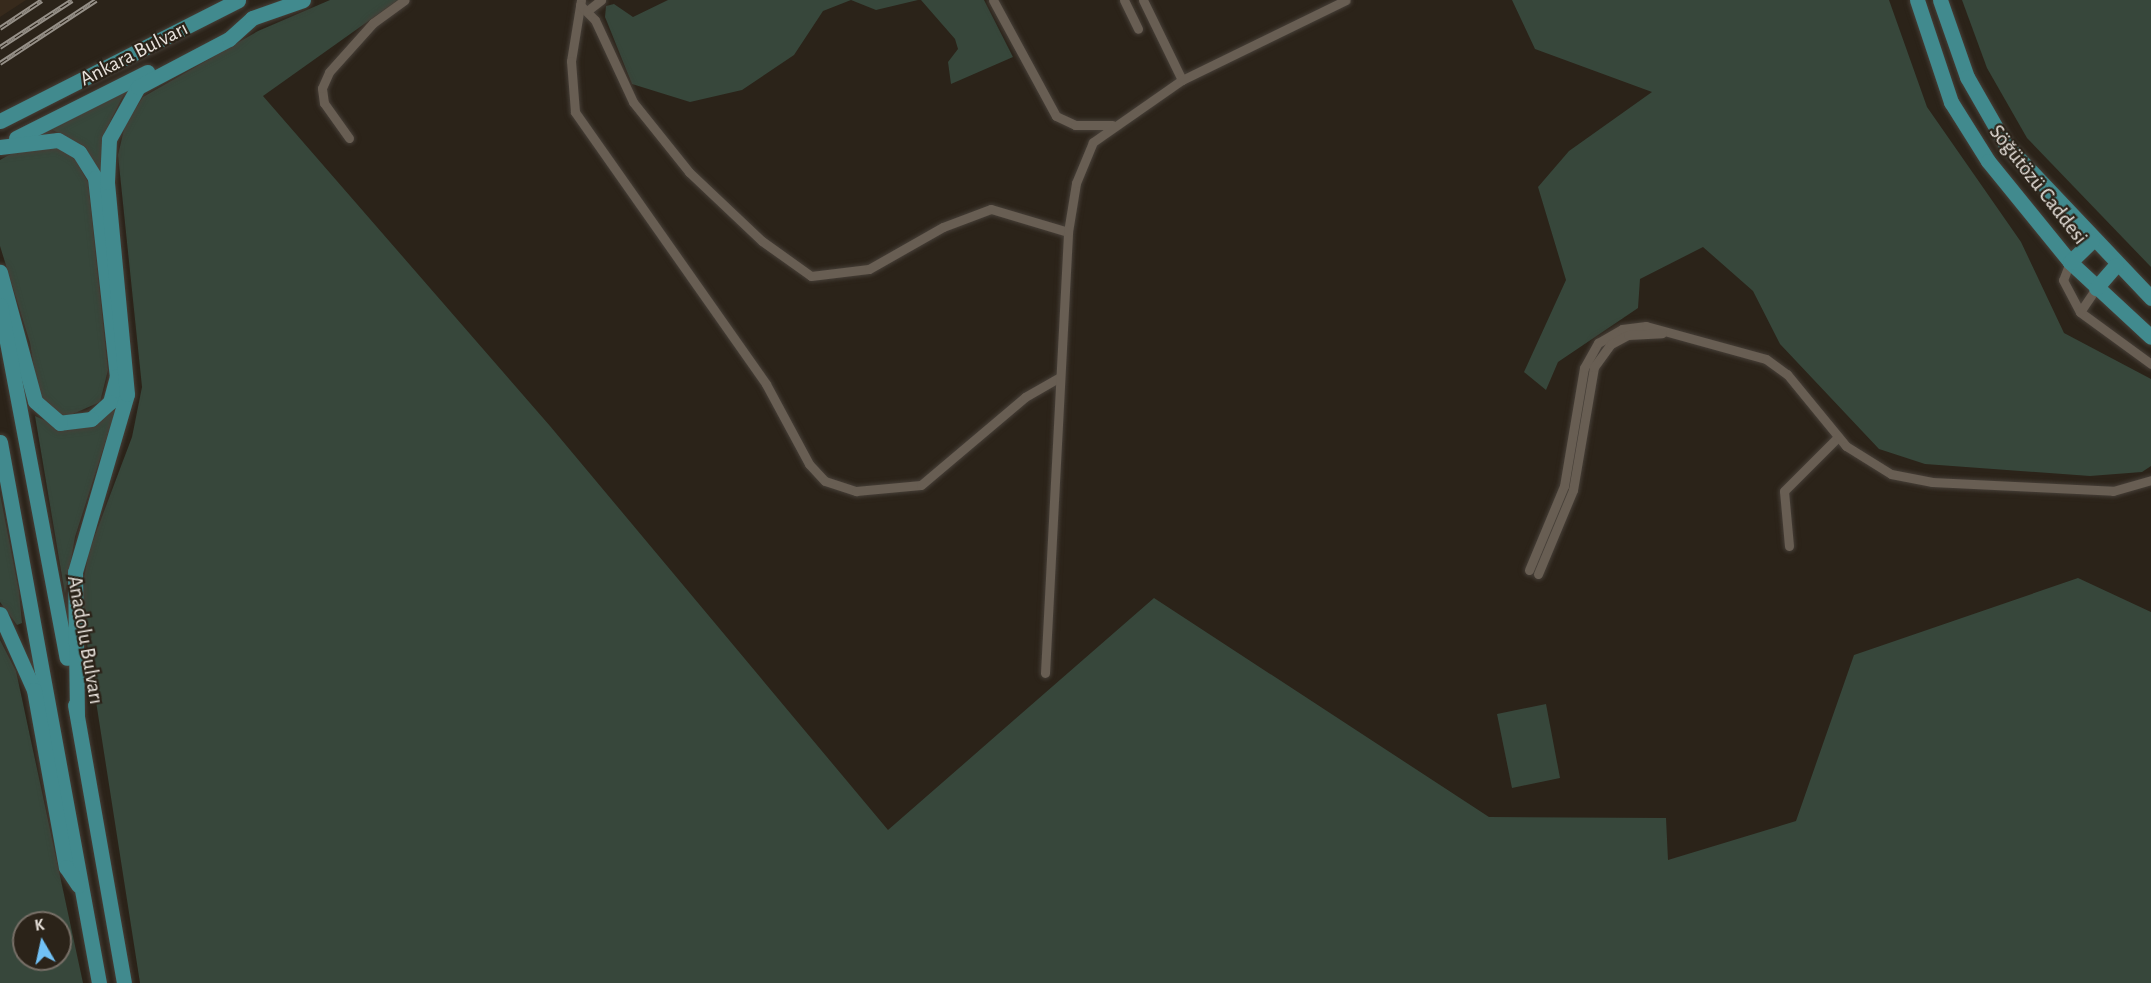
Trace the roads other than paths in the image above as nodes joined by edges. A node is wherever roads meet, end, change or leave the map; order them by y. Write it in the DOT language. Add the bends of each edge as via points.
graph roads {
  1 [pos="218,0"];
  2 [pos="238,0"];
  3 [pos="287,0"];
  4 [pos="303,0"];
  5 [pos="405,0"];
  6 [pos="601,0"];
  7 [pos="993,0"];
  8 [pos="1124,0"];
  9 [pos="1143,0"];
  10 [pos="1346,0"];
  11 [pos="1917,0"];
  12 [pos="1940,0"];
  13 [pos="583,5"];
  14 [pos="252,18"];
  15 [pos="1138,29"];
  16 [pos="142,48"];
  17 [pos="1182,80"];
  18 [pos="0,121"];
  19 [pos="1112,125"];
  20 [pos="350,138"];
  21 [pos="0,147"];
  22 [pos="1068,232"];
  23 [pos="2092,241"];
  24 [pos="2070,262"];
  25 [pos="2116,265"];
  26 [pos="0,272"];
  27 [pos="2096,288"];
  28 [pos="2151,298"];
  29 [pos="0,305"];
  30 [pos="2080,312"];
  31 [pos="2151,337"];
  32 [pos="2151,364"];
  33 [pos="1060,377"];
  34 [pos="1838,437"];
  35 [pos="0,442"];
  36 [pos="2151,480"];
  37 [pos="1789,546"];
  38 [pos="1534,572"];
  39 [pos="0,614"];
  40 [pos="1045,673"];
  41 [pos="77,715"];
  42 [pos="82,892"];
  43 [pos="99,983"];
  44 [pos="124,983"];
  1 -- 16 [label="main road"];
  2 -- 16 [label="main road, Ankara Bulvarı"];
  3 -- 14 [label="main road, Ankara Bulvarı"];
  4 -- 14 [label="main road"];
  5 -- 20 [label="street" via="374,23 329,72 322,88 324,103"];
  6 -- 13 [label="street"];
  7 -- 19 [label="street" via="1056,116 1076,125"];
  8 -- 15 [label="street"];
  9 -- 17 [label="street"];
  10 -- 17 [label="street"];
  11 -- 24 [label="main road, Söğütözü Caddesi" via="1951,102 1988,161"];
  12 -- 23 [label="main road, Söğütözü Caddesi" via="1967,77 2006,145"];
  13 -- 22 [label="street" via="633,102 689,172 762,241 811,276 869,269 943,227 991,209"];
  13 -- 33 [label="street" via="571,61 575,112 766,384 809,464 825,481 838,490 879,492 921,485 1025,397"];
  14 -- 21 [label="main road, Ankara Bulvarı"];
  14 -- 41 [label="main road" via="229,39 138,87 109,139 107,182 127,394 75,572"];
  16 -- 18 [label="main road, Ankara Bulvarı"];
  17 -- 19 [label="street"];
  19 -- 22 [label="street" via="1093,142 1076,183"];
  21 -- 26 [label="main road" via="57,140 79,152 95,178 117,376 110,402 91,419 60,423 35,401 14,306"];
  22 -- 33 [label="street"];
  23 -- 24 [label="main road"];
  23 -- 25 [label="main road, Söğütözü Caddesi"];
  24 -- 27 [label="main road, Söğütözü Caddesi"];
  24 -- 30 [label="street" via="2063,280"];
  25 -- 27 [label="main road"];
  25 -- 28 [label="main road, Söğütözü Caddesi"];
  27 -- 30 [label="street"];
  27 -- 31 [label="main road, Söğütözü Caddesi"];
  29 -- 41 [label="main road, Anadolu Bulvarı"];
  30 -- 32 [label="street"];
  33 -- 40 [label="street"];
  34 -- 36 [label="street" via="1864,461 1923,481 2113,491"];
  34 -- 37 [label="street" via="1784,491"];
  34 -- 38 [label="street" via="1787,374 1766,359 1646,326 1622,329 1591,354 1576,401 1564,486"];
  35 -- 42 [label="main road"];
  39 -- 42 [label="main road" via="34,690 66,867"];
  41 -- 44 [label="main road, Anadolu Bulvarı"];
  42 -- 43 [label="main road"];
}
